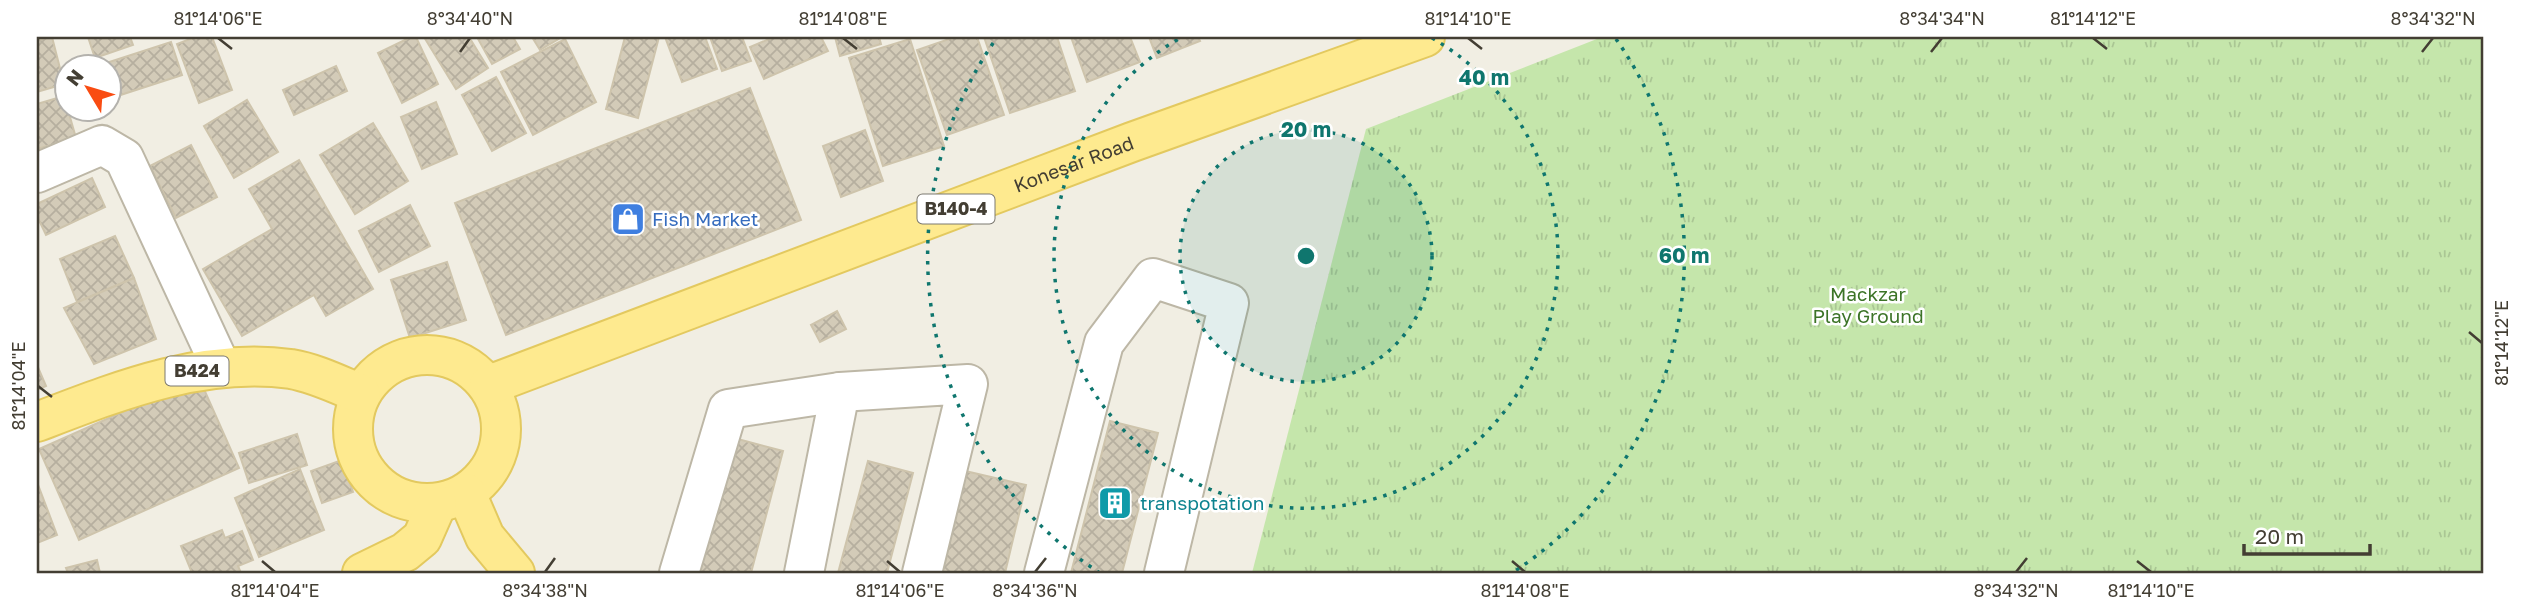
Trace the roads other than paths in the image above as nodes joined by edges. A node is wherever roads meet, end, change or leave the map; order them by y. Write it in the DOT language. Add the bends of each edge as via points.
graph roads {
  1 [pos="1424,37"];
  2 [pos="37,173"];
  3 [pos="221,367"];
  4 [pos="489,385"];
  5 [pos="840,393"];
  6 [pos="361,394"];
  7 [pos="37,422"];
  8 [pos="452,499"];
  9 [pos="362,573"];
  10 [pos="515,573"];
  11 [pos="679,573"];
  12 [pos="804,573"];
  13 [pos="922,573"];
  14 [pos="1044,573"];
  15 [pos="1164,573"];
  1 -- 4 [label="main road, Konesar Road / B140-4"];
  2 -- 3 [label="street" via="102,145 124,158"];
  3 -- 6 [label="main road, B424" via="293,369"];
  3 -- 7 [label="main road, B424" via="118,391"];
  4 -- 6 [label="main road" via="471,368 448,357 423,354 398,360 377,374"];
  4 -- 8 [label="main road" via="500,408 497,456 485,477"];
  5 -- 11 [label="street" via="728,409"];
  5 -- 12 [label="street"];
  5 -- 13 [label="street" via="968,384"];
  6 -- 8 [label="main road" via="353,419 354,447 365,472 385,491 410,503"];
  8 -- 9 [label="main road" via="405,552"];
  8 -- 10 [label="main road"];
  14 -- 15 [label="street" via="1104,344 1153,278 1229,303"];
}
